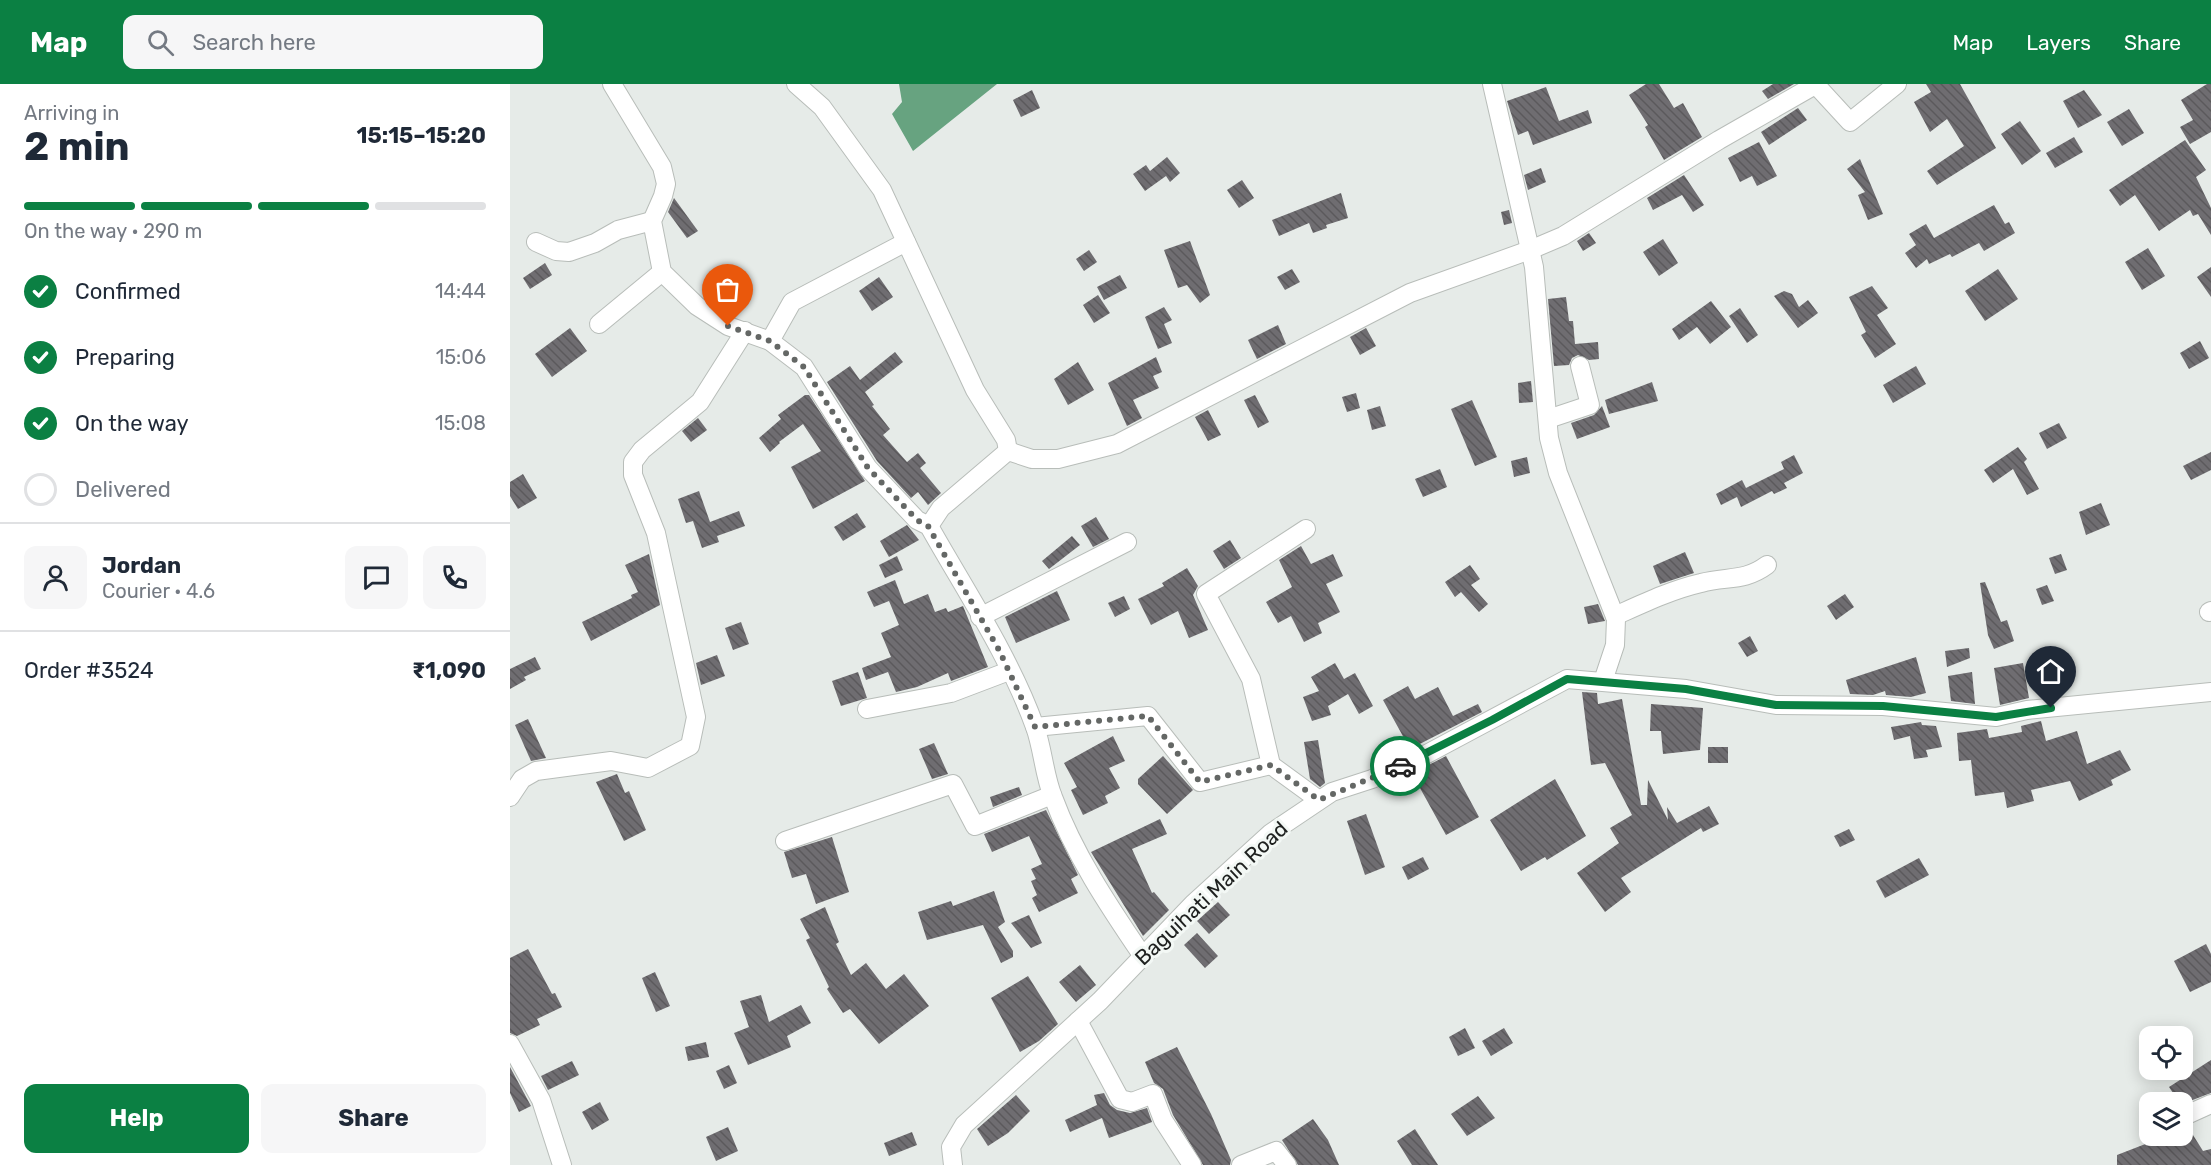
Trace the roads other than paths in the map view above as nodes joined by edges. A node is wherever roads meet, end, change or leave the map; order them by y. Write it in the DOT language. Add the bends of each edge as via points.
graph roads {
  1 [pos="612,84"];
  2 [pos="796,84"];
  3 [pos="1492,84"];
  4 [pos="1815,84"];
  5 [pos="1897,84"];
  6 [pos="652,221"];
  7 [pos="536,242"];
  8 [pos="906,242"];
  9 [pos="1530,250"];
  10 [pos="662,272"];
  11 [pos="599,324"];
  12 [pos="745,331"];
  13 [pos="770,341"];
  14 [pos="1580,366"];
  15 [pos="1548,419"];
  16 [pos="1008,451"];
  17 [pos="928,526"];
  18 [pos="1306,529"];
  19 [pos="1126,542"];
  20 [pos="1767,565"];
  21 [pos="980,616"];
  22 [pos="1615,616"];
  23 [pos="1009,671"];
  24 [pos="1603,681"];
  25 [pos="2211,692"];
  26 [pos="867,710"];
  27 [pos="1035,727"];
  28 [pos="1271,765"];
  29 [pos="1052,795"];
  30 [pos="510,797"];
  31 [pos="1319,800"];
  32 [pos="785,841"];
  33 [pos="1142,955"];
  34 [pos="1078,1022"];
  35 [pos="510,1044"];
  36 [pos="2211,1104"];
  37 [pos="2193,1112"];
  38 [pos="562,1165"];
  39 [pos="953,1165"];
  40 [pos="1192,1165"];
  41 [pos="1241,1165"];
  42 [pos="1287,1165"];
  1 -- 6 [label="street" via="662,167 664,190"];
  2 -- 8 [label="street" via="822,107 867,167"];
  3 -- 9 [label="street"];
  4 -- 5 [label="street" via="1850,122"];
  4 -- 9 [label="street" via="1578,227"];
  6 -- 7 [label="street" via="618,230 569,252"];
  6 -- 10 [label="street"];
  8 -- 13 [label="street" via="792,302"];
  8 -- 16 [label="street" via="975,390 1006,440"];
  9 -- 15 [label="street"];
  9 -- 16 [label="street" via="1410,293 1117,444 1058,459 1032,459"];
  10 -- 11 [label="street"];
  10 -- 12 [label="street" via="697,306 728,326"];
  12 -- 13 [label="street"];
  12 -- 30 [label="street" via="700,402 633,462 633,475 656,533 696,717 690,746 648,768 611,761 536,771 522,779"];
  13 -- 17 [label="street" via="804,367 868,468 917,520"];
  14 -- 15 [label="street" via="1590,405"];
  15 -- 22 [label="street" via="1558,473"];
  16 -- 17 [label="street" via="941,508"];
  17 -- 21 [label="street"];
  18 -- 28 [label="street" via="1206,594 1251,679"];
  19 -- 21 [label="street"];
  20 -- 22 [label="street" via="1752,575 1703,582 1662,594"];
  21 -- 23 [label="street"];
  22 -- 24 [label="street" via="1615,645"];
  23 -- 26 [label="street" via="951,693"];
  23 -- 27 [label="street"];
  24 -- 25 [label="street, Baguihati Main Road" via="1686,689 1776,705 1883,706 1996,717 2027,710"];
  24 -- 31 [label="street, Baguihati Main Road" via="1567,679 1423,756"];
  27 -- 28 [label="street" via="1148,716 1200,782"];
  27 -- 29 [label="street"];
  28 -- 31 [label="street"];
  29 -- 32 [label="street" via="975,826 953,784"];
  29 -- 33 [label="street" via="1090,876"];
  31 -- 33 [label="street, Baguihati Main Road" via="1271,833"];
  33 -- 34 [label="street, Baguihati Main Road"];
  34 -- 39 [label="street, Baguihati Main Road" via="964,1125 951,1147"];
  34 -- 40 [label="street" via="1120,1099 1132,1102 1153,1094 1163,1120"];
  35 -- 38 [label="street" via="541,1100"];
  36 -- 37 [label="street"];
  41 -- 42 [label="street" via="1276,1151"];
}
